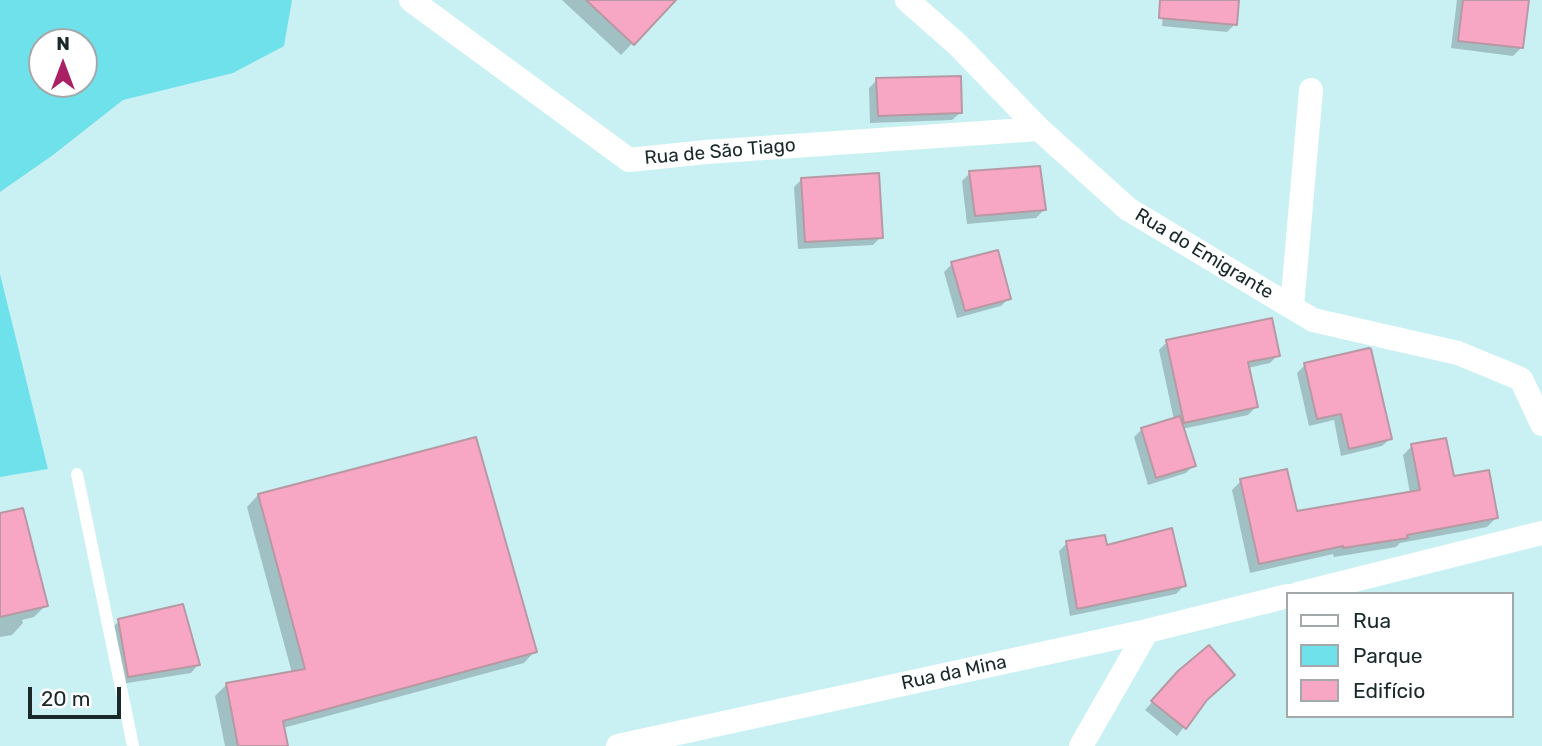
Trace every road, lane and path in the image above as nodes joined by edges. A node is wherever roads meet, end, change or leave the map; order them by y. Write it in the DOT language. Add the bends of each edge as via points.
graph roads {
  1 [pos="411,0"];
  2 [pos="906,0"];
  3 [pos="1311,90"];
  4 [pos="1039,129"];
  5 [pos="1292,307"];
  6 [pos="1542,424"];
  7 [pos="78,474"];
  8 [pos="1542,533"];
  9 [pos="1306,592"];
  10 [pos="1286,596"];
  11 [pos="1147,631"];
  12 [pos="133,746"];
  13 [pos="618,746"];
  14 [pos="1081,746"];
  1 -- 4 [label="street, Rua de São Tiago" via="629,160"];
  2 -- 4 [label="street, Rua do Emigrante" via="958,45"];
  3 -- 5 [label="street"];
  4 -- 5 [label="street, Rua do Emigrante" via="1128,209"];
  5 -- 6 [label="street, Rua do Emigrante" via="1313,320 1458,353 1521,379"];
  7 -- 12 [label="lane"];
  8 -- 9 [label="street"];
  10 -- 11 [label="street, Rua da Mina"];
  11 -- 13 [label="street, Rua da Mina"];
  11 -- 14 [label="street"];
}
